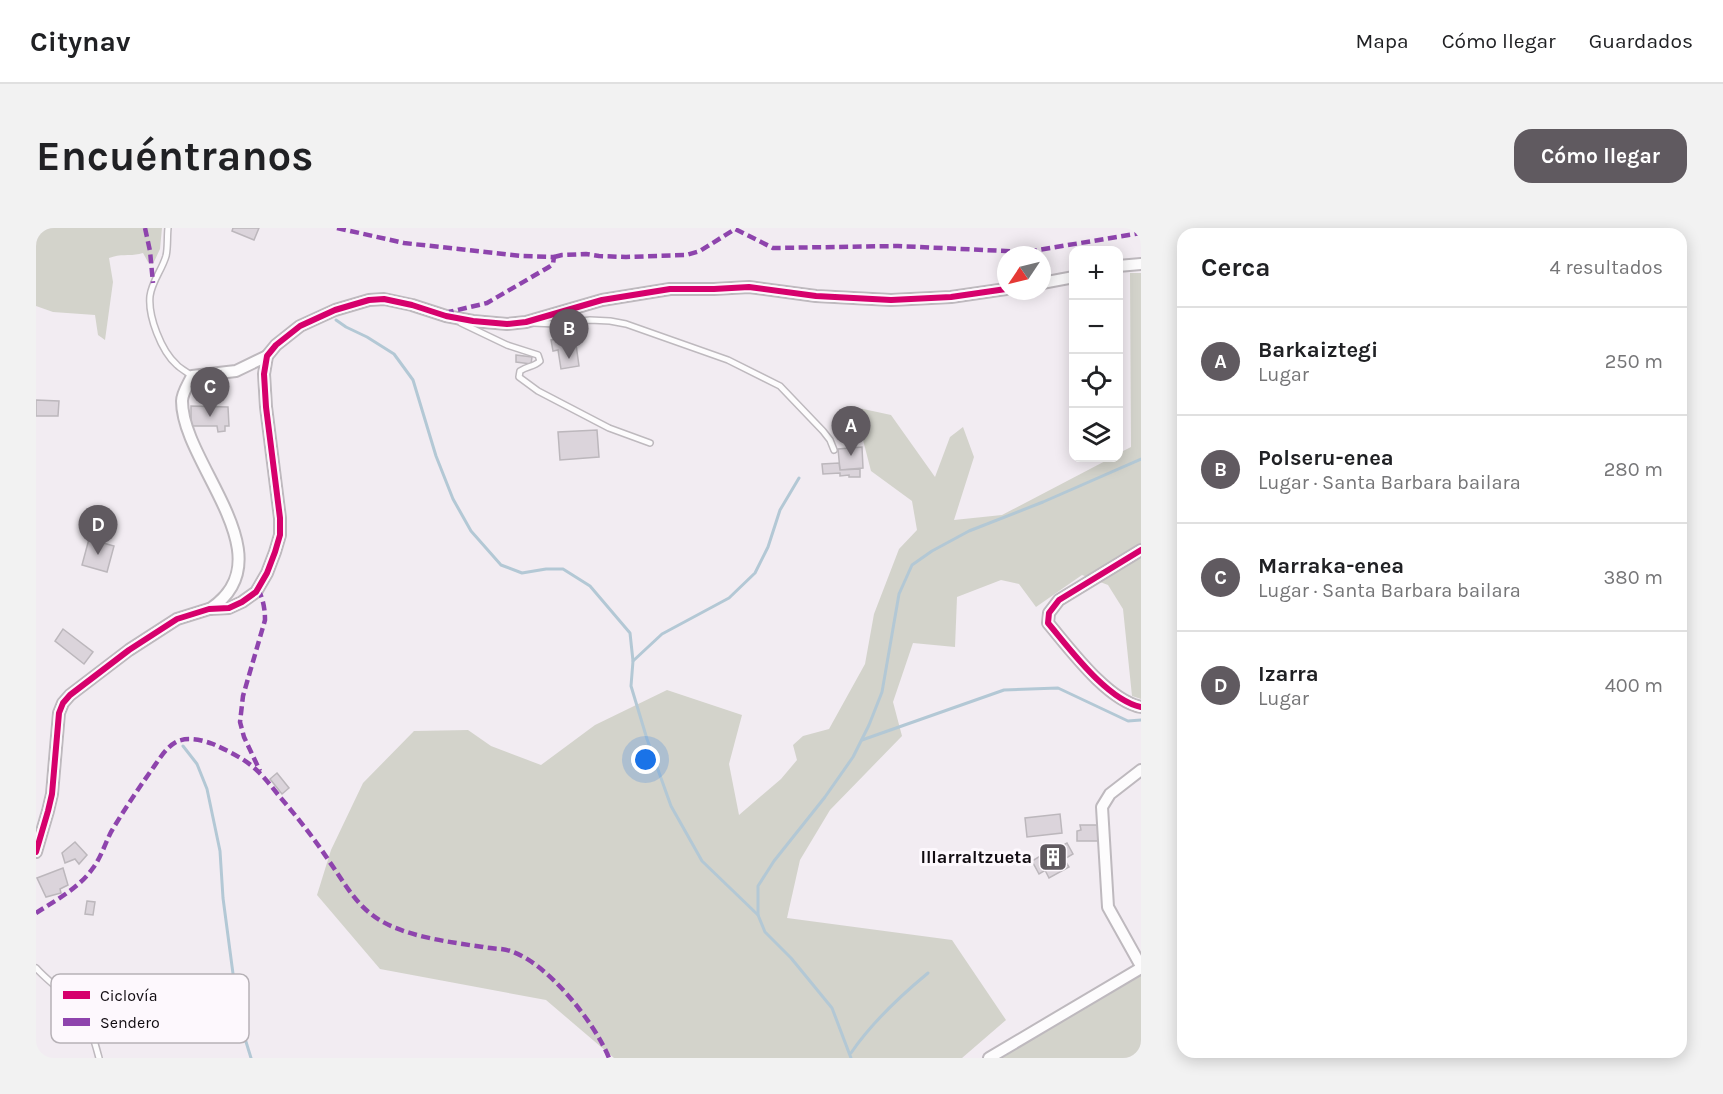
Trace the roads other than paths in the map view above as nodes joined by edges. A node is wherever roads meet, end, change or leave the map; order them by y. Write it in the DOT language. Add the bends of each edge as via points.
graph roads {
  1 [pos="168,228"];
  2 [pos="1141,264"];
  3 [pos="1123,266"];
  4 [pos="1069,278"];
  5 [pos="1051,282"];
  6 [pos="997,290"];
  7 [pos="446,316"];
  8 [pos="526,322"];
  9 [pos="267,356"];
  10 [pos="192,376"];
  11 [pos="650,443"];
  12 [pos="834,450"];
  13 [pos="1141,550"];
  14 [pos="209,609"];
  15 [pos="1141,707"];
  16 [pos="1141,770"];
  17 [pos="36,852"];
  18 [pos="1141,967"];
  19 [pos="36,968"];
  20 [pos="51,984"];
  21 [pos="94,1043"];
  22 [pos="99,1058"];
  23 [pos="989,1058"];
  1 -- 10 [label="lane" via="166,256 150,297 151,313 168,355"];
  2 -- 3 [label="street"];
  4 -- 5 [label="street"];
  6 -- 8 [label="street" via="891,300 749,287 670,289 602,300"];
  7 -- 8 [label="street" via="507,324"];
  7 -- 9 [label="street" via="384,299 369,300 300,326"];
  7 -- 11 [label="lane" via="538,355 540,361 535,366 520,371 519,377 526,383 609,428"];
  8 -- 12 [label="lane" via="590,320 626,324 728,360 780,386 823,431"];
  9 -- 10 [label="street" via="236,370"];
  9 -- 14 [label="street" via="266,407 280,536 256,592 229,608"];
  10 -- 14 [label="street" via="182,399 184,421 237,543 232,584 222,600"];
  13 -- 15 [label="street" via="1059,600 1048,613 1048,623 1087,669 1119,697"];
  14 -- 17 [label="street" via="177,620 148,638 63,703 52,794"];
  16 -- 18 [label="street" via="1110,794 1102,807 1108,907"];
  18 -- 23 [label="street"];
  19 -- 20 [label="lane"];
  21 -- 22 [label="lane"];
}
